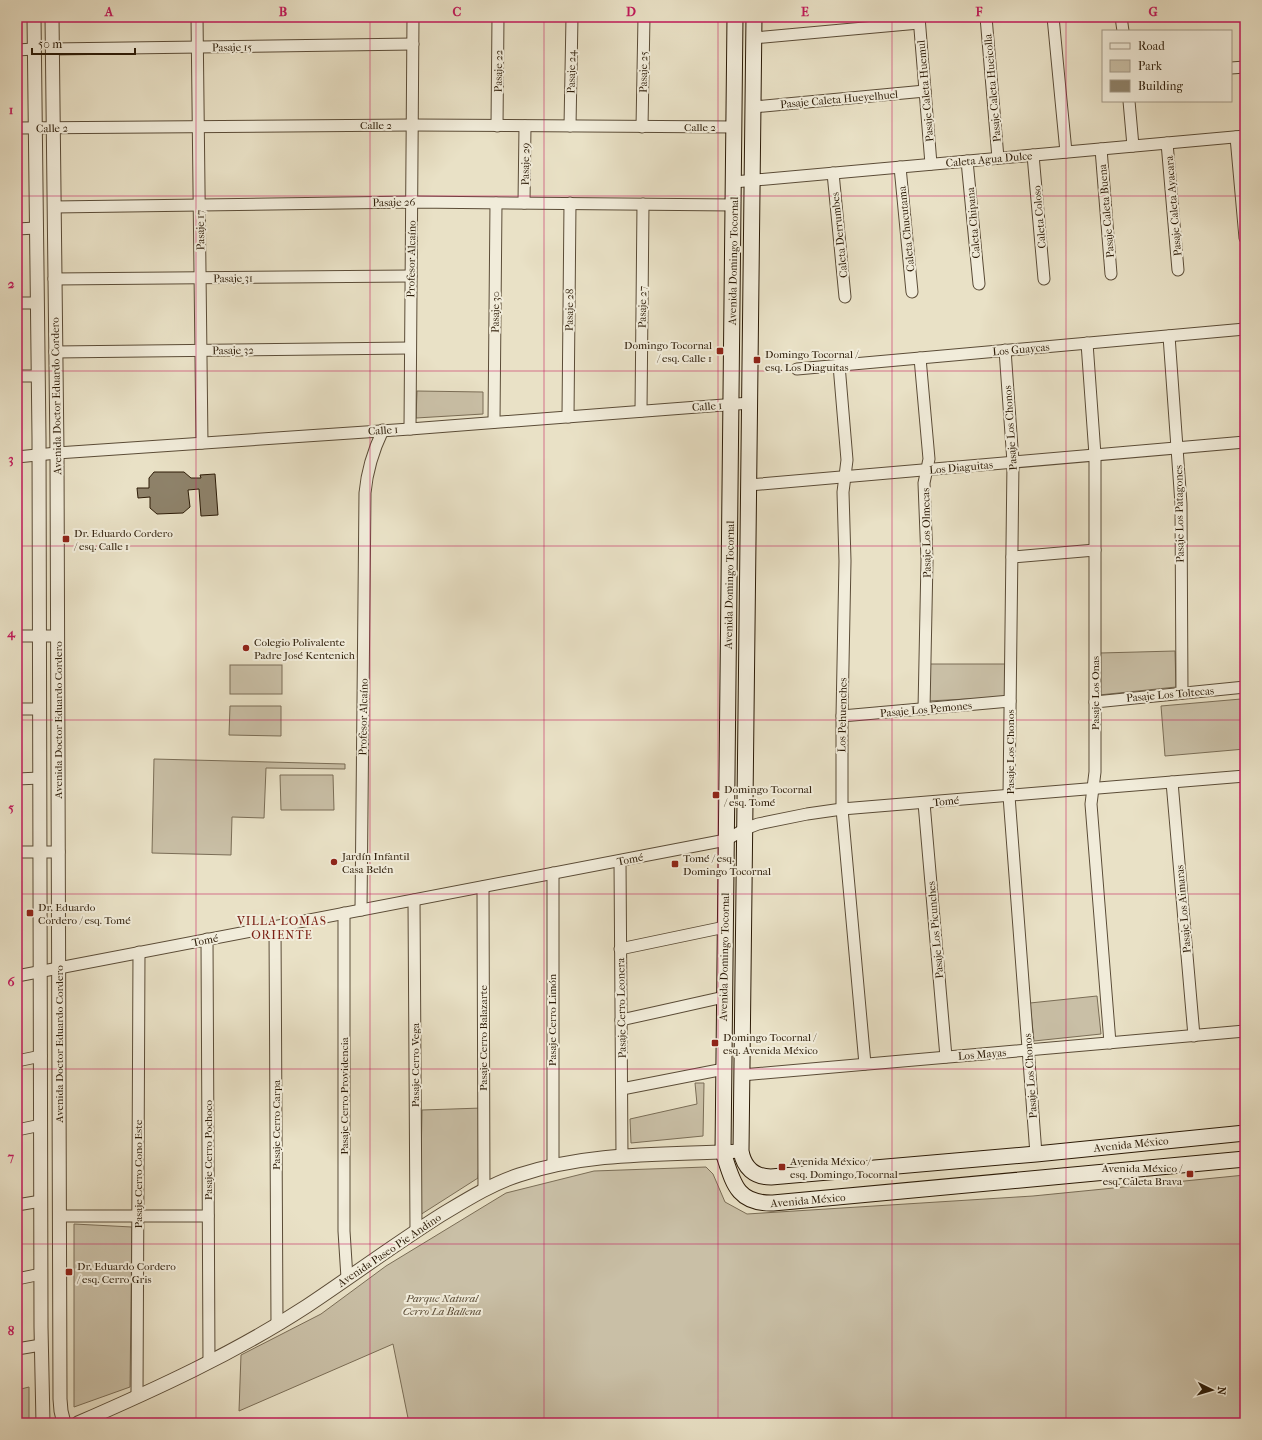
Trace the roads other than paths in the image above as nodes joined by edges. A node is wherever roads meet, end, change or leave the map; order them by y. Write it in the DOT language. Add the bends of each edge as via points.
graph roads {
  1 [pos="34,17"];
  2 [pos="52,17"];
  3 [pos="197,17"];
  4 [pos="413,17"];
  5 [pos="498,17"];
  6 [pos="572,17"];
  7 [pos="644,17"];
  8 [pos="735,17"];
  9 [pos="754,17"];
  10 [pos="986,17"];
  11 [pos="1054,17"];
  12 [pos="1122,17"];
  13 [pos="919,20"];
  14 [pos="1123,30"];
  15 [pos="753,38"];
  16 [pos="413,44"];
  17 [pos="198,47"];
  18 [pos="34,49"];
  19 [pos="52,49"];
  20 [pos="17,50"];
  21 [pos="1245,67"];
  22 [pos="1232,68"];
  23 [pos="925,91"];
  24 [pos="1129,102"];
  25 [pos="753,107"];
  26 [pos="412,125"];
  27 [pos="497,126"];
  28 [pos="525,126"];
  29 [pos="570,126"];
  30 [pos="199,127"];
  31 [pos="642,127"];
  32 [pos="734,127"];
  33 [pos="17,128"];
  34 [pos="35,128"];
  35 [pos="53,128"];
  36 [pos="1240,137"];
  37 [pos="1167,143"];
  38 [pos="1133,146"];
  39 [pos="1101,149"];
  40 [pos="1066,152"];
  41 [pos="1033,155"];
  42 [pos="998,158"];
  43 [pos="967,161"];
  44 [pos="931,164"];
  45 [pos="900,167"];
  46 [pos="834,173"];
  47 [pos="752,180"];
  48 [pos="734,182"];
  49 [pos="412,202"];
  50 [pos="496,203"];
  51 [pos="524,203"];
  52 [pos="570,203"];
  53 [pos="199,204"];
  54 [pos="643,204"];
  55 [pos="734,205"];
  56 [pos="54,207"];
  57 [pos="36,228"];
  58 [pos="17,229"];
  59 [pos="1245,238"];
  60 [pos="1178,270"];
  61 [pos="1111,274"];
  62 [pos="411,276"];
  63 [pos="200,278"];
  64 [pos="54,279"];
  65 [pos="1044,279"];
  66 [pos="979,284"];
  67 [pos="912,292"];
  68 [pos="845,297"];
  69 [pos="17,303"];
  70 [pos="37,303"];
  71 [pos="1245,329"];
  72 [pos="1169,336"];
  73 [pos="1087,343"];
  74 [pos="410,348"];
  75 [pos="201,350"];
  76 [pos="1005,350"];
  77 [pos="55,352"];
  78 [pos="920,358"];
  79 [pos="839,365"];
  80 [pos="797,369"];
  81 [pos="17,376"];
  82 [pos="38,376"];
  83 [pos="750,403"];
  84 [pos="732,404"];
  85 [pos="641,411"];
  86 [pos="568,416"];
  87 [pos="494,422"];
  88 [pos="410,428"];
  89 [pos="383,430"];
  90 [pos="1245,442"];
  91 [pos="202,443"];
  92 [pos="1177,448"];
  93 [pos="56,453"];
  94 [pos="39,455"];
  95 [pos="1096,455"];
  96 [pos="17,457"];
  97 [pos="1013,462"];
  98 [pos="927,469"];
  99 [pos="845,476"];
  100 [pos="749,485"];
  101 [pos="1095,550"];
  102 [pos="1012,556"];
  103 [pos="17,636"];
  104 [pos="40,636"];
  105 [pos="57,636"];
  106 [pos="1245,687"];
  107 [pos="1182,693"];
  108 [pos="1010,702"];
  109 [pos="1095,702"];
  110 [pos="17,709"];
  111 [pos="40,709"];
  112 [pos="924,709"];
  113 [pos="842,716"];
  114 [pos="1245,776"];
  115 [pos="40,778"];
  116 [pos="17,779"];
  117 [pos="1172,782"];
  118 [pos="1093,789"];
  119 [pos="1009,796"];
  120 [pos="924,803"];
  121 [pos="842,809"];
  122 [pos="745,829"];
  123 [pos="726,840"];
  124 [pos="17,852"];
  125 [pos="40,852"];
  126 [pos="59,852"];
  127 [pos="620,861"];
  128 [pos="552,873"];
  129 [pos="483,887"];
  130 [pos="414,900"];
  131 [pos="361,910"];
  132 [pos="344,913"];
  133 [pos="275,926"];
  134 [pos="725,927"];
  135 [pos="207,939"];
  136 [pos="620,949"];
  137 [pos="139,952"];
  138 [pos="59,968"];
  139 [pos="41,971"];
  140 [pos="17,976"];
  141 [pos="724,997"];
  142 [pos="621,1020"];
  143 [pos="1245,1031"];
  144 [pos="1194,1036"];
  145 [pos="1110,1043"];
  146 [pos="1028,1050"];
  147 [pos="41,1056"];
  148 [pos="946,1057"];
  149 [pos="17,1061"];
  150 [pos="865,1064"];
  151 [pos="724,1069"];
  152 [pos="742,1075"];
  153 [pos="622,1089"];
  154 [pos="41,1125"];
  155 [pos="17,1130"];
  156 [pos="1245,1133"];
  157 [pos="741,1151"];
  158 [pos="723,1152"];
  159 [pos="1036,1154"];
  160 [pos="622,1156"];
  161 [pos="1245,1159"];
  162 [pos="553,1166"];
  163 [pos="484,1190"];
  164 [pos="41,1201"];
  165 [pos="17,1205"];
  166 [pos="59,1216"];
  167 [pos="138,1216"];
  168 [pos="208,1216"];
  169 [pos="416,1230"];
  170 [pos="41,1274"];
  171 [pos="346,1278"];
  172 [pos="17,1280"];
  173 [pos="277,1324"];
  174 [pos="41,1345"];
  175 [pos="17,1349"];
  176 [pos="209,1362"];
  177 [pos="137,1396"];
  178 [pos="43,1423"];
  179 [pos="64,1423"];
  180 [pos="78,1423"];
  1 -- 18 [label="street, Avenida Doctor Eduardo Cordero"];
  2 -- 19 [label="street, Avenida Doctor Eduardo Cordero"];
  3 -- 17 [label="street, Pasaje 17"];
  4 -- 16 [label="street, Profesor Alcaíno"];
  5 -- 27 [label="street, Pasaje 22"];
  6 -- 29 [label="street, Pasaje 24"];
  7 -- 31 [label="street, Pasaje 25"];
  8 -- 32 [label="main road, Avenida Domingo Tocornal"];
  9 -- 15 [label="main road, Avenida Domingo Tocornal"];
  10 -- 42 [label="street, Pasaje Caleta Hueicolla"];
  11 -- 40 [label="street"];
  12 -- 14 [label="street"];
  13 -- 15 [label="street"];
  13 -- 23 [label="street, Pasaje Caleta Huemul"];
  15 -- 25 [label="main road, Avenida Domingo Tocornal"];
  16 -- 17 [label="street, Pasaje 15"];
  16 -- 26 [label="street, Profesor Alcaíno"];
  17 -- 19 [label="street, Pasaje 15"];
  17 -- 30 [label="street, Pasaje 17"];
  18 -- 20 [label="street"];
  18 -- 34 [label="street, Avenida Doctor Eduardo Cordero"];
  19 -- 35 [label="street, Avenida Doctor Eduardo Cordero"];
  21 -- 22 [label="street"];
  23 -- 25 [label="street, Pasaje Caleta Hueyelhuel"];
  23 -- 44 [label="street, Pasaje Caleta Huemul"];
  24 -- 38 [label="street"];
  25 -- 47 [label="main road, Avenida Domingo Tocornal"];
  26 -- 27 [label="street, Calle 2"];
  26 -- 30 [label="street, Calle 2"];
  26 -- 49 [label="street, Profesor Alcaíno"];
  27 -- 28 [label="street, Calle 2"];
  28 -- 29 [label="street, Calle 2"];
  28 -- 51 [label="street, Pasaje 29"];
  29 -- 31 [label="street, Calle 2"];
  30 -- 35 [label="street, Calle 2"];
  30 -- 53 [label="street, Pasaje 17"];
  31 -- 32 [label="street, Calle 2"];
  32 -- 48 [label="main road, Avenida Domingo Tocornal"];
  33 -- 34 [label="street, Calle 2"];
  34 -- 35 [label="street, Calle 2"];
  34 -- 57 [label="street, Avenida Doctor Eduardo Cordero"];
  35 -- 56 [label="street, Avenida Doctor Eduardo Cordero"];
  36 -- 37 [label="street, Caleta Agua Dulce"];
  36 -- 59 [label="street"];
  37 -- 38 [label="street, Caleta Agua Dulce"];
  37 -- 60 [label="street, Pasaje Caleta Ayacara"];
  38 -- 39 [label="street, Caleta Agua Dulce"];
  39 -- 40 [label="street, Caleta Agua Dulce"];
  39 -- 61 [label="street, Pasaje Caleta Buena"];
  40 -- 41 [label="street, Caleta Agua Dulce"];
  41 -- 42 [label="street, Caleta Agua Dulce"];
  41 -- 65 [label="street, Caleta Coloso"];
  42 -- 43 [label="street, Caleta Agua Dulce"];
  43 -- 44 [label="street, Caleta Agua Dulce"];
  43 -- 66 [label="street, Caleta Chipana"];
  44 -- 45 [label="street, Caleta Agua Dulce"];
  45 -- 46 [label="street, Caleta Agua Dulce"];
  45 -- 67 [label="street, Caleta Chucutama"];
  46 -- 47 [label="street, Caleta Agua Dulce"];
  46 -- 68 [label="street, Caleta Derrumbes"];
  47 -- 48 [label="street, Caleta Agua Dulce"];
  47 -- 83 [label="main road, Avenida Domingo Tocornal"];
  48 -- 55 [label="main road, Avenida Domingo Tocornal"];
  49 -- 50 [label="street, Pasaje 26"];
  49 -- 53 [label="street, Pasaje 26"];
  49 -- 62 [label="street, Profesor Alcaíno"];
  50 -- 51 [label="street, Pasaje 26"];
  50 -- 87 [label="street, Pasaje 30"];
  51 -- 52 [label="street, Pasaje 26"];
  52 -- 54 [label="street, Pasaje 26"];
  52 -- 86 [label="street, Pasaje 28"];
  53 -- 56 [label="street, Pasaje 26"];
  53 -- 63 [label="street, Pasaje 17"];
  54 -- 55 [label="street, Pasaje 26"];
  54 -- 85 [label="street, Pasaje 27"];
  55 -- 84 [label="main road, Avenida Domingo Tocornal"];
  56 -- 64 [label="street, Avenida Doctor Eduardo Cordero"];
  57 -- 58 [label="street"];
  57 -- 70 [label="street, Avenida Doctor Eduardo Cordero"];
  62 -- 63 [label="street, Pasaje 31"];
  62 -- 74 [label="street, Profesor Alcaíno"];
  63 -- 64 [label="street, Pasaje 31"];
  63 -- 75 [label="street, Pasaje 17"];
  64 -- 77 [label="street, Avenida Doctor Eduardo Cordero"];
  69 -- 70 [label="street"];
  70 -- 82 [label="street, Avenida Doctor Eduardo Cordero"];
  71 -- 72 [label="street, Los Guaycas"];
  72 -- 73 [label="street, Los Guaycas"];
  72 -- 92 [label="street, Pasaje Los Patagones"];
  73 -- 76 [label="street, Los Guaycas"];
  73 -- 95 [label="street, Pasaje Los Onas"];
  74 -- 75 [label="street, Pasaje 32"];
  74 -- 88 [label="street, Profesor Alcaíno"];
  75 -- 77 [label="street, Pasaje 32"];
  75 -- 91 [label="street, Pasaje 17"];
  76 -- 78 [label="street, Los Guaycas"];
  76 -- 97 [label="street, Pasaje Los Chonos"];
  77 -- 93 [label="street, Avenida Doctor Eduardo Cordero"];
  78 -- 79 [label="street, Los Guaycas"];
  78 -- 98 [label="street, Pasaje Los Olmecas" via="929,459"];
  79 -- 80 [label="street, Los Guaycas"];
  79 -- 99 [label="street, Los Pehuenches" via="847,460"];
  81 -- 82 [label="street"];
  82 -- 94 [label="street, Avenida Doctor Eduardo Cordero"];
  83 -- 84 [label="street, Calle 1"];
  83 -- 100 [label="main road, Avenida Domingo Tocornal"];
  84 -- 85 [label="street, Calle 1"];
  84 -- 123 [label="main road, Avenida Domingo Tocornal"];
  85 -- 86 [label="street, Calle 1"];
  86 -- 87 [label="street, Calle 1"];
  87 -- 88 [label="street, Calle 1"];
  88 -- 89 [label="street, Calle 1"];
  89 -- 91 [label="street, Calle 1"];
  89 -- 131 [label="street, Profesor Alcaíno" via="370,460 365,493"];
  90 -- 92 [label="street, Los Diaguitas"];
  91 -- 93 [label="street, Calle 1"];
  92 -- 95 [label="street, Los Diaguitas"];
  92 -- 107 [label="street, Pasaje Los Patagones" via="1181,504"];
  93 -- 94 [label="street, Calle 1"];
  93 -- 105 [label="street, Avenida Doctor Eduardo Cordero"];
  94 -- 96 [label="street, Calle 1"];
  94 -- 104 [label="street, Avenida Doctor Eduardo Cordero"];
  95 -- 97 [label="street, Los Diaguitas"];
  95 -- 101 [label="street, Pasaje Los Onas"];
  97 -- 98 [label="street, Los Diaguitas"];
  97 -- 102 [label="street, Pasaje Los Chonos"];
  98 -- 99 [label="street, Los Diaguitas"];
  98 -- 112 [label="street, Pasaje Los Olmecas" via="924,483 927,568"];
  99 -- 100 [label="street, Los Diaguitas"];
  99 -- 113 [label="street, Los Pehuenches"];
  100 -- 122 [label="main road, Avenida Domingo Tocornal"];
  101 -- 102 [label="street"];
  101 -- 109 [label="street, Pasaje Los Onas"];
  102 -- 108 [label="street, Pasaje Los Chonos"];
  103 -- 104 [label="street"];
  104 -- 105 [label="street"];
  104 -- 111 [label="street, Avenida Doctor Eduardo Cordero"];
  105 -- 126 [label="street, Avenida Doctor Eduardo Cordero"];
  106 -- 107 [label="street, Pasaje Los Toltecas"];
  107 -- 109 [label="street, Pasaje Los Toltecas"];
  108 -- 112 [label="street, Pasaje Los Pemones"];
  108 -- 119 [label="street, Pasaje Los Chonos"];
  109 -- 118 [label="street, Pasaje Los Onas"];
  110 -- 111 [label="street"];
  111 -- 115 [label="street, Avenida Doctor Eduardo Cordero"];
  112 -- 113 [label="street, Pasaje Los Pemones"];
  113 -- 121 [label="street, Los Pehuenches"];
  114 -- 117 [label="street, Tomé"];
  115 -- 116 [label="street"];
  115 -- 125 [label="street, Avenida Doctor Eduardo Cordero"];
  117 -- 118 [label="street, Tomé"];
  117 -- 144 [label="street, Pasaje Los Aimaras"];
  118 -- 119 [label="street, Tomé"];
  118 -- 145 [label="street, Pasaje Los Onas" via="1091,804"];
  119 -- 120 [label="street, Tomé"];
  119 -- 146 [label="street, Pasaje Los Chonos"];
  120 -- 121 [label="street, Tomé"];
  120 -- 148 [label="street, Pasaje Los Picunches"];
  121 -- 122 [label="street, Tomé" via="788,817"];
  121 -- 150 [label="street, Los Pehuenches"];
  122 -- 123 [label="street, Tomé"];
  122 -- 152 [label="main road, Avenida Domingo Tocornal"];
  123 -- 127 [label="street, Tomé"];
  123 -- 134 [label="main road, Avenida Domingo Tocornal"];
  124 -- 125 [label="street"];
  125 -- 126 [label="street"];
  125 -- 139 [label="street, Avenida Doctor Eduardo Cordero"];
  126 -- 138 [label="street, Avenida Doctor Eduardo Cordero"];
  127 -- 128 [label="street, Tomé"];
  127 -- 136 [label="street, Pasaje Cerro Leonera"];
  128 -- 129 [label="street, Tomé"];
  128 -- 162 [label="street, Pasaje Cerro Limón"];
  129 -- 130 [label="street, Tomé"];
  129 -- 163 [label="street, Pasaje Cerro Balazarte"];
  130 -- 131 [label="street, Tomé"];
  130 -- 169 [label="street, Pasaje Cerro Vega"];
  131 -- 132 [label="street, Tomé"];
  132 -- 133 [label="street, Tomé"];
  132 -- 171 [label="street, Pasaje Cerro Providencia"];
  133 -- 135 [label="street, Tomé"];
  133 -- 173 [label="street, Pasaje Cerro Carpa"];
  134 -- 136 [label="street"];
  134 -- 141 [label="main road, Avenida Domingo Tocornal"];
  135 -- 137 [label="street, Tomé"];
  135 -- 168 [label="street, Pasaje Cerro Pochoco"];
  136 -- 142 [label="street, Pasaje Cerro Leonera"];
  137 -- 138 [label="street, Tomé"];
  137 -- 167 [label="street, Pasaje Cerro Cono Este"];
  138 -- 139 [label="street, Tomé"];
  138 -- 166 [label="street, Avenida Doctor Eduardo Cordero"];
  139 -- 140 [label="street, Tomé"];
  139 -- 147 [label="street, Avenida Doctor Eduardo Cordero"];
  141 -- 142 [label="street"];
  141 -- 151 [label="main road, Avenida Domingo Tocornal"];
  142 -- 153 [label="street, Pasaje Cerro Leonera"];
  143 -- 144 [label="street, Los Mayas"];
  144 -- 145 [label="street, Los Mayas"];
  145 -- 146 [label="street, Los Mayas"];
  146 -- 148 [label="street, Los Mayas"];
  146 -- 159 [label="street, Pasaje Los Chonos"];
  147 -- 149 [label="street"];
  147 -- 154 [label="street, Avenida Doctor Eduardo Cordero"];
  148 -- 150 [label="street, Los Mayas"];
  150 -- 152 [label="street, Los Mayas"];
  151 -- 153 [label="street"];
  151 -- 158 [label="main road, Avenida Domingo Tocornal"];
  152 -- 157 [label="main road, Avenida Domingo Tocornal"];
  153 -- 160 [label="street, Pasaje Cerro Leonera"];
  154 -- 155 [label="street"];
  154 -- 164 [label="street, Avenida Doctor Eduardo Cordero"];
  156 -- 159 [label="main road, Avenida México"];
  157 -- 158 [label="street"];
  157 -- 159 [label="main road, Avenida México" via="749,1170 759,1176 771,1177"];
  158 -- 160 [label="street, Avenida Paseo Pie Andino"];
  158 -- 161 [label="main road, Avenida México" via="741,1194 754,1202 767,1204"];
  160 -- 162 [label="street, Avenida Paseo Pie Andino"];
  162 -- 163 [label="street, Avenida Paseo Pie Andino" via="518,1175"];
  163 -- 169 [label="street, Avenida Paseo Pie Andino"];
  164 -- 165 [label="street"];
  164 -- 170 [label="street, Avenida Doctor Eduardo Cordero"];
  166 -- 167 [label="street"];
  166 -- 179 [label="street, Avenida Doctor Eduardo Cordero" via="60,1399"];
  167 -- 168 [label="street"];
  167 -- 177 [label="street, Pasaje Cerro Cono Este"];
  168 -- 176 [label="street, Pasaje Cerro Pochoco"];
  169 -- 171 [label="street, Avenida Paseo Pie Andino"];
  170 -- 172 [label="street"];
  170 -- 174 [label="street, Avenida Doctor Eduardo Cordero"];
  171 -- 173 [label="street, Avenida Paseo Pie Andino"];
  173 -- 176 [label="street, Avenida Paseo Pie Andino"];
  174 -- 175 [label="street"];
  174 -- 178 [label="street, Avenida Doctor Eduardo Cordero"];
  176 -- 177 [label="street, Avenida Paseo Pie Andino"];
  177 -- 180 [label="street, Avenida Paseo Pie Andino"];
}
